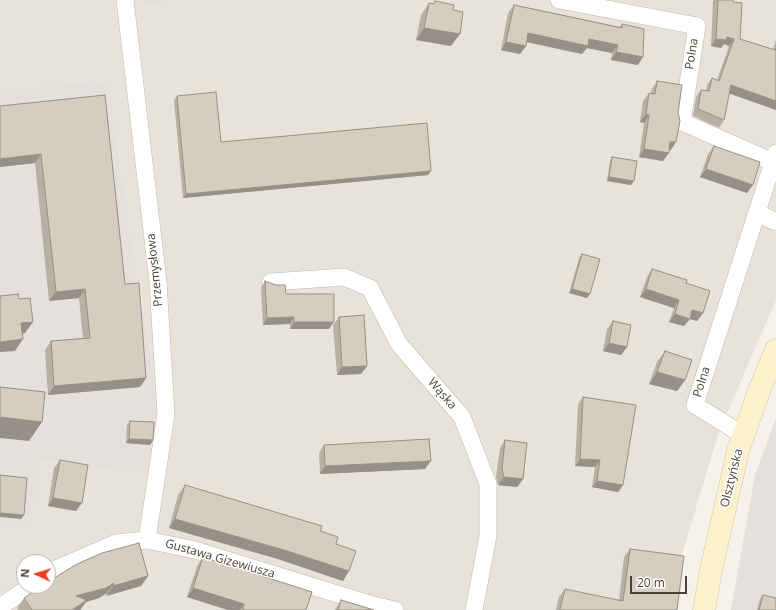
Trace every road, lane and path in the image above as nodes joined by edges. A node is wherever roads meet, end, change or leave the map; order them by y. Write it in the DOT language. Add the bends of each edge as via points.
graph roads {
  1 [pos="125,0"];
  2 [pos="559,0"];
  3 [pos="774,157"];
  4 [pos="757,213"];
  5 [pos="776,222"];
  6 [pos="271,282"];
  7 [pos="776,350"];
  8 [pos="743,435"];
  9 [pos="147,540"];
  10 [pos="56,569"];
  11 [pos="20,594"];
  12 [pos="0,608"];
  13 [pos="395,610"];
  14 [pos="474,610"];
  15 [pos="704,610"];
  1 -- 9 [label="street, Przemysłowa" via="158,282 166,414"];
  2 -- 3 [label="street, Polna" via="697,26 682,122"];
  3 -- 4 [label="street, Polna"];
  4 -- 5 [label="street"];
  4 -- 8 [label="street, Polna" via="695,405"];
  6 -- 14 [label="street, Wąska" via="344,277 370,288 399,344 462,417 488,484 488,536"];
  7 -- 8 [label="street, Olsztyńska"];
  8 -- 15 [label="street, Olsztyńska" via="729,488"];
  9 -- 10 [label="street, Gustawa Gizewiusza" via="116,543"];
  9 -- 13 [label="street, Gustawa Gizewiusza" via="195,550"];
  11 -- 12 [label="street"];
}
